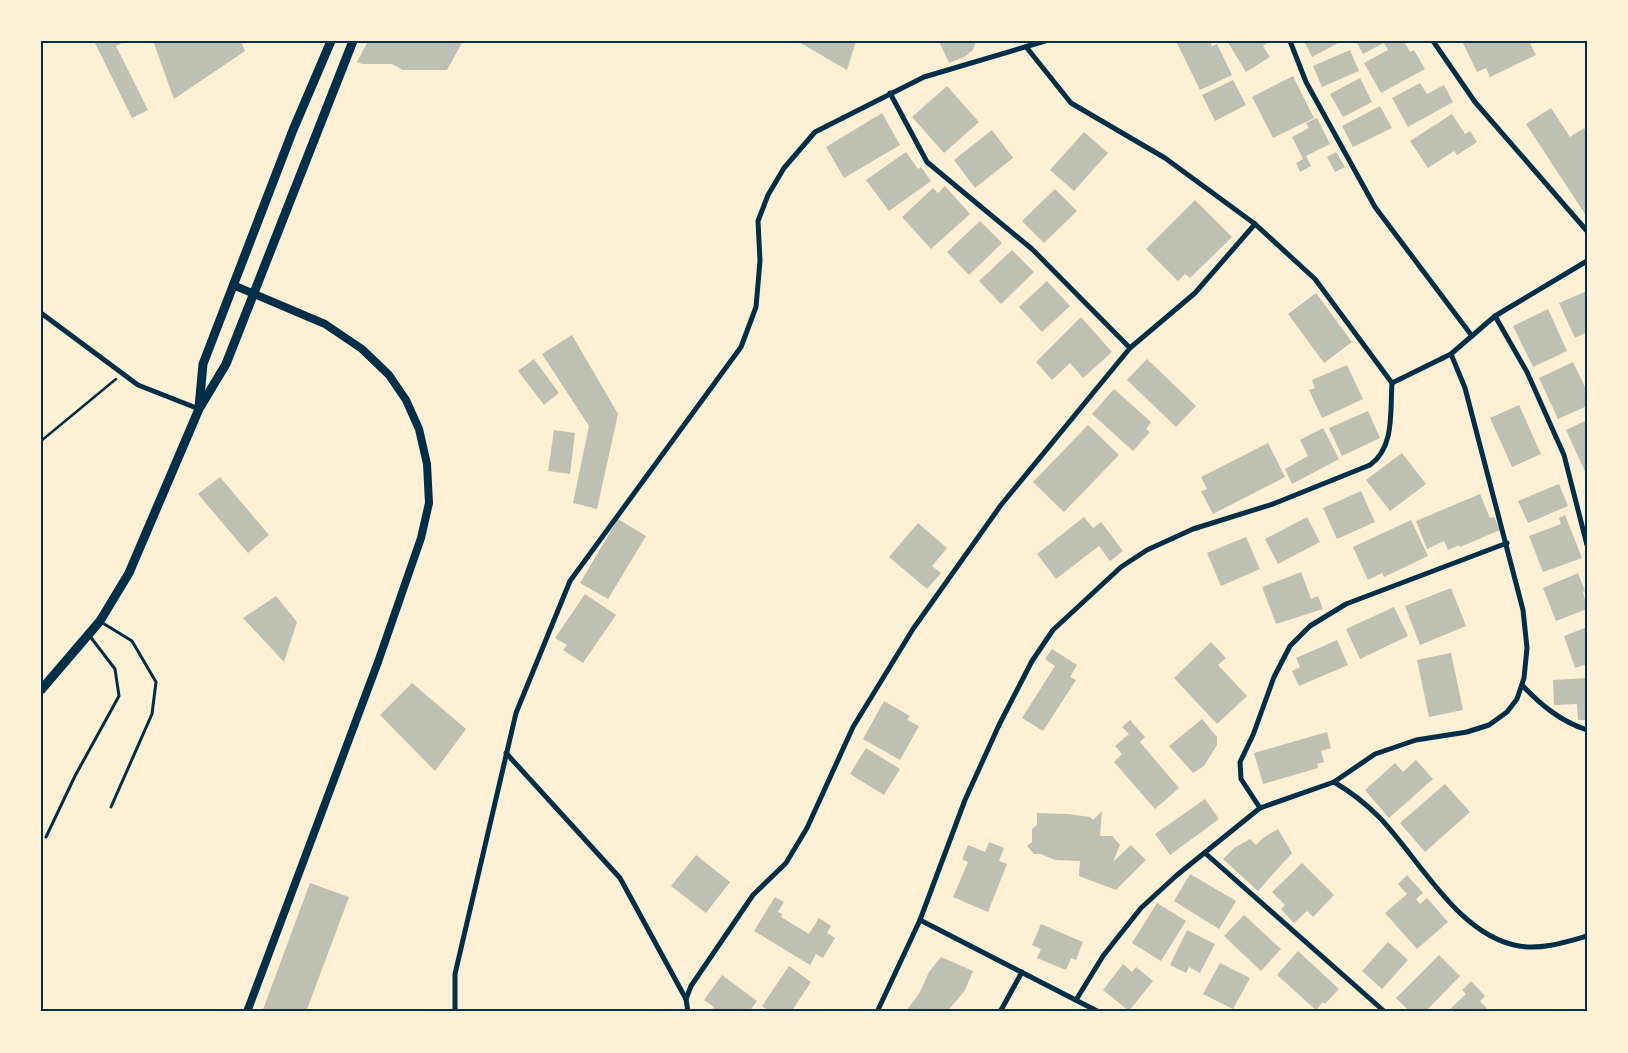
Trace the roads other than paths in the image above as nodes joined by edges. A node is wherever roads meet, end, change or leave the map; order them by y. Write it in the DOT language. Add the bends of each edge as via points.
graph roads {
  1 [pos="331,41"];
  2 [pos="353,41"];
  3 [pos="1045,41"];
  4 [pos="1290,41"];
  5 [pos="1433,41"];
  6 [pos="1027,48"];
  7 [pos="890,93"];
  8 [pos="1255,224"];
  9 [pos="1587,232"];
  10 [pos="1587,260"];
  11 [pos="233,285"];
  12 [pos="253,295"];
  13 [pos="41,313"];
  14 [pos="1495,316"];
  15 [pos="1472,336"];
  16 [pos="1130,348"];
  17 [pos="1451,354"];
  18 [pos="1392,383"];
  19 [pos="199,409"];
  20 [pos="1506,543"];
  21 [pos="1587,545"];
  22 [pos="100,621"];
  23 [pos="89,635"];
  24 [pos="1522,685"];
  25 [pos="41,690"];
  26 [pos="1587,730"];
  27 [pos="506,753"];
  28 [pos="1334,782"];
  29 [pos="111,807"];
  30 [pos="1260,808"];
  31 [pos="46,837"];
  32 [pos="1205,853"];
  33 [pos="920,920"];
  34 [pos="1587,936"];
  35 [pos="1022,972"];
  36 [pos="686,999"];
  37 [pos="1076,1000"];
  38 [pos="247,1012"];
  39 [pos="456,1012"];
  40 [pos="688,1012"];
  41 [pos="877,1012"];
  42 [pos="1000,1012"];
  43 [pos="1099,1012"];
  44 [pos="1385,1012"];
  1 -- 11 [label="main road"];
  2 -- 12 [label="main road"];
  3 -- 6 [label="street"];
  4 -- 15 [label="street" via="1306,82 1375,207"];
  5 -- 9 [label="street" via="1475,102"];
  6 -- 7 [label="street" via="933,75"];
  6 -- 8 [label="street" via="1071,103 1165,158"];
  7 -- 16 [label="street" via="927,162 1032,249"];
  7 -- 27 [label="street" via="815,132 784,168 768,195 758,221 760,261 756,307 741,346 570,581 516,712"];
  8 -- 16 [label="street" via="1196,293"];
  8 -- 18 [label="street" via="1315,279"];
  10 -- 14 [label="street"];
  11 -- 12 [label="street"];
  11 -- 19 [label="main road" via="203,364"];
  12 -- 19 [label="main road" via="226,364"];
  12 -- 38 [label="street" via="325,324 362,349 389,375 406,400 419,429 429,503 421,538 378,662"];
  13 -- 19 [label="street" via="138,384"];
  14 -- 15 [label="street"];
  14 -- 21 [label="street" via="1527,372 1564,456"];
  15 -- 17 [label="street"];
  16 -- 36 [label="street" via="1001,504 914,629 854,727 807,828 786,863 753,895 691,986"];
  17 -- 18 [label="street"];
  17 -- 20 [label="street" via="1465,388"];
  18 -- 33 [label="street" via="1388,440 1379,458 1370,465 1273,504 1193,529 1147,550 1121,567 1053,630 1032,661 999,724 964,800"];
  19 -- 22 [label="main road" via="129,573"];
  20 -- 24 [label="street" via="1523,610 1527,648"];
  20 -- 30 [label="street" via="1346,604 1310,626 1290,646 1240,762 1241,779"];
  22 -- 23 [label="main road"];
  22 -- 29 [label="lane" via="132,641 156,682 152,714"];
  23 -- 25 [label="main road"];
  23 -- 31 [label="lane" via="115,669 119,696"];
  24 -- 26 [label="street" via="1554,715"];
  24 -- 28 [label="street" via="1507,712 1489,725 1416,740 1375,754"];
  27 -- 36 [label="street" via="620,878"];
  27 -- 39 [label="street" via="456,974"];
  28 -- 30 [label="street"];
  28 -- 34 [label="street" via="1359,798 1380,818 1468,920 1488,934 1520,946 1564,942"];
  30 -- 32 [label="street"];
  32 -- 37 [label="street" via="1141,908 1103,956"];
  32 -- 44 [label="street"];
  33 -- 35 [label="street"];
  33 -- 41 [label="street"];
  35 -- 37 [label="street"];
  35 -- 42 [label="street"];
  36 -- 40 [label="street"];
  37 -- 43 [label="street"];
}
